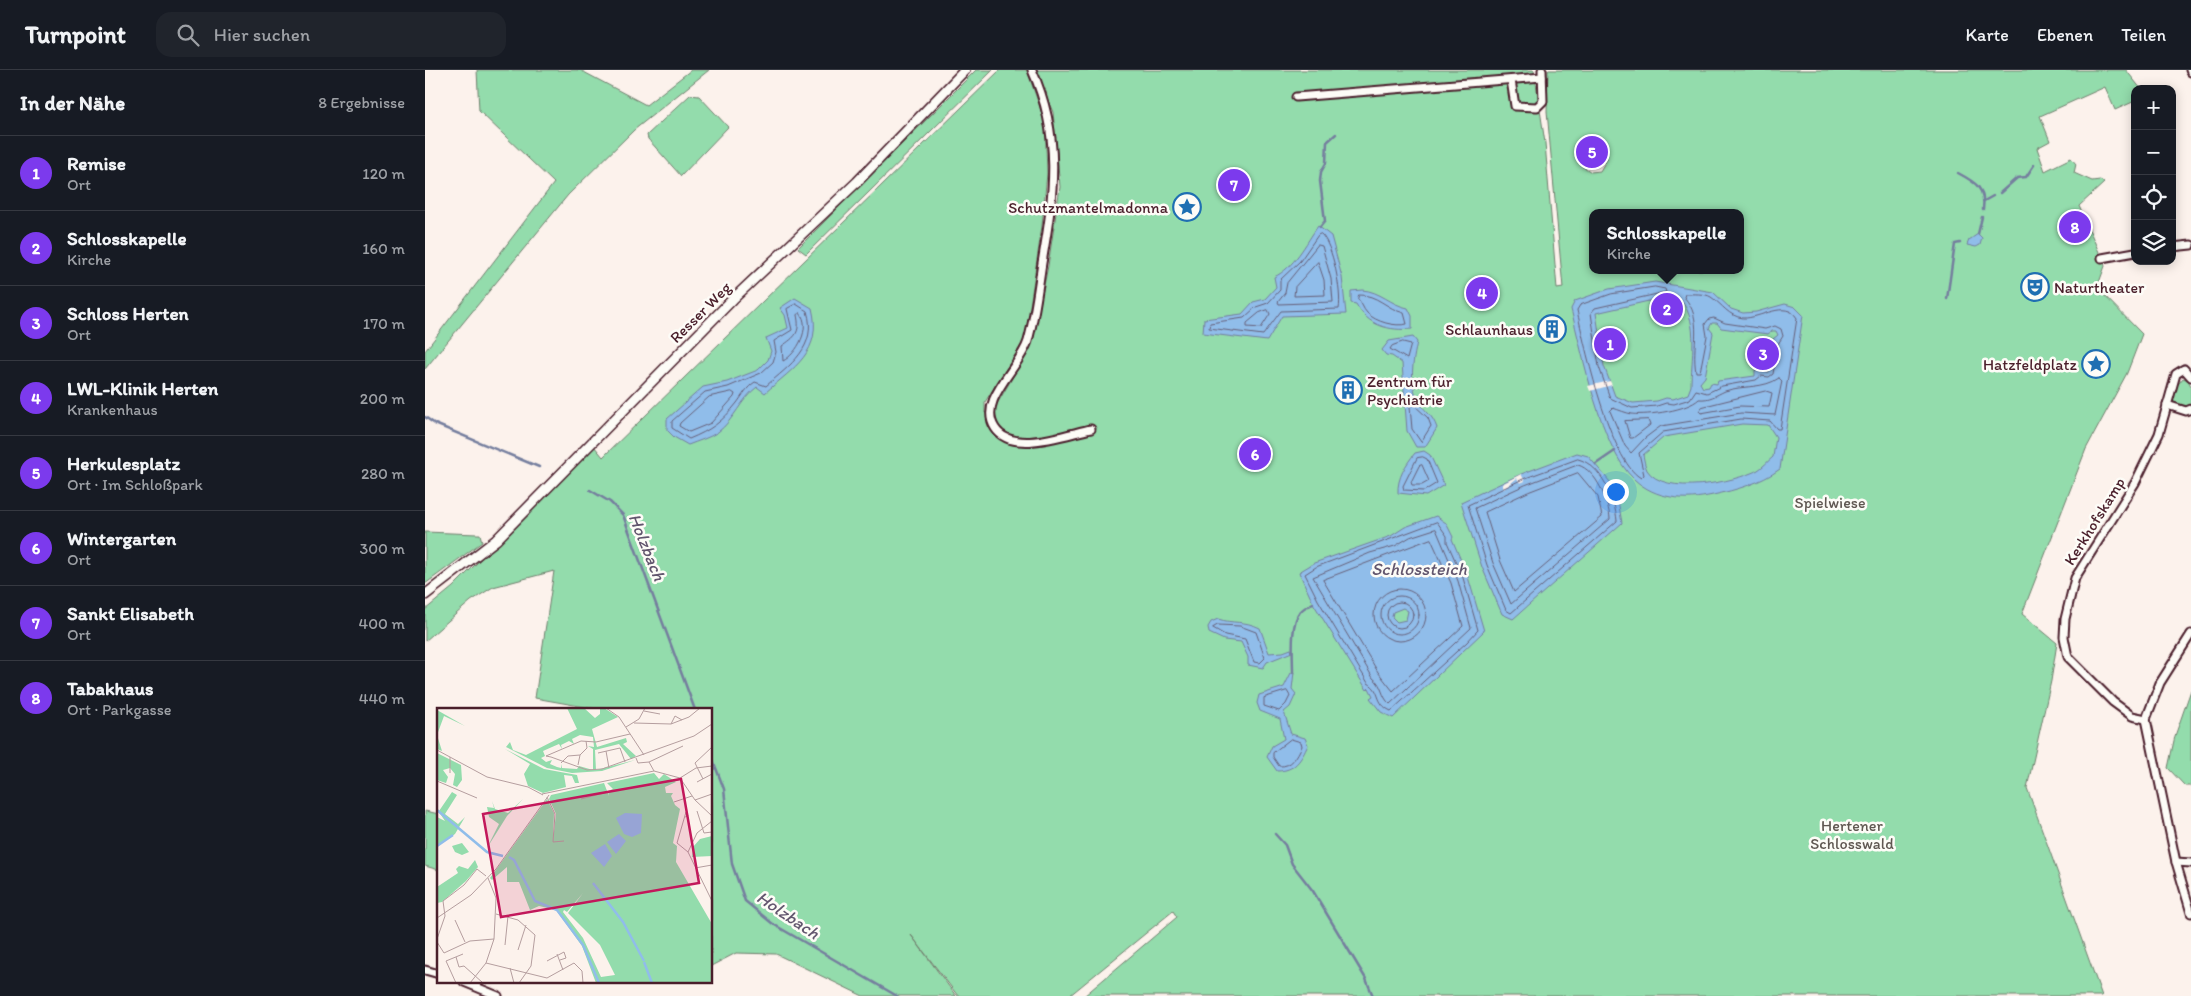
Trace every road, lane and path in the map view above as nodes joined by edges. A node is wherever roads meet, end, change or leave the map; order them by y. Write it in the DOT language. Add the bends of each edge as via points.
graph roads {
  1 [pos="965,70"];
  2 [pos="1032,70"];
  3 [pos="1542,74"];
  4 [pos="1511,80"];
  5 [pos="1296,97"];
  6 [pos="2191,245"];
  7 [pos="2176,247"];
  8 [pos="2131,253"];
  9 [pos="2101,258"];
  10 [pos="2191,377"];
  11 [pos="2167,404"];
  12 [pos="2191,409"];
  13 [pos="1091,429"];
  14 [pos="425,595"];
  15 [pos="2191,634"];
  16 [pos="2146,720"];
  17 [pos="2176,862"];
  18 [pos="2191,863"];
  19 [pos="2191,913"];
  20 [pos="469,984"];
  21 [pos="487,994"];
  22 [pos="498,996"];
  1 -- 14 [label="main road, Resser Weg" via="857,182 733,299 496,540"];
  2 -- 13 [label="street" via="1044,102 1052,139 1051,207 1027,343 1017,366 993,400 991,420 1007,439 1021,442"];
  3 -- 4 [label="street"];
  3 -- 4 [label="street" via="1543,101 1533,107 1515,106"];
  4 -- 5 [label="street"];
  6 -- 7 [label="street"];
  8 -- 9 [label="street"];
  10 -- 11 [label="street, Kerkhofskamp" via="2184,369 2175,374"];
  11 -- 12 [label="street" via="2186,411"];
  11 -- 16 [label="street, Kerkhofskamp" via="2159,434 2135,483 2075,578 2065,619 2068,657 2113,702 2132,716"];
  15 -- 16 [label="street" via="2160,683"];
  16 -- 17 [label="street"];
  17 -- 18 [label="street"];
  17 -- 19 [label="street"];
  20 -- 21 [label="street"];
  21 -- 22 [label="street"];
}
